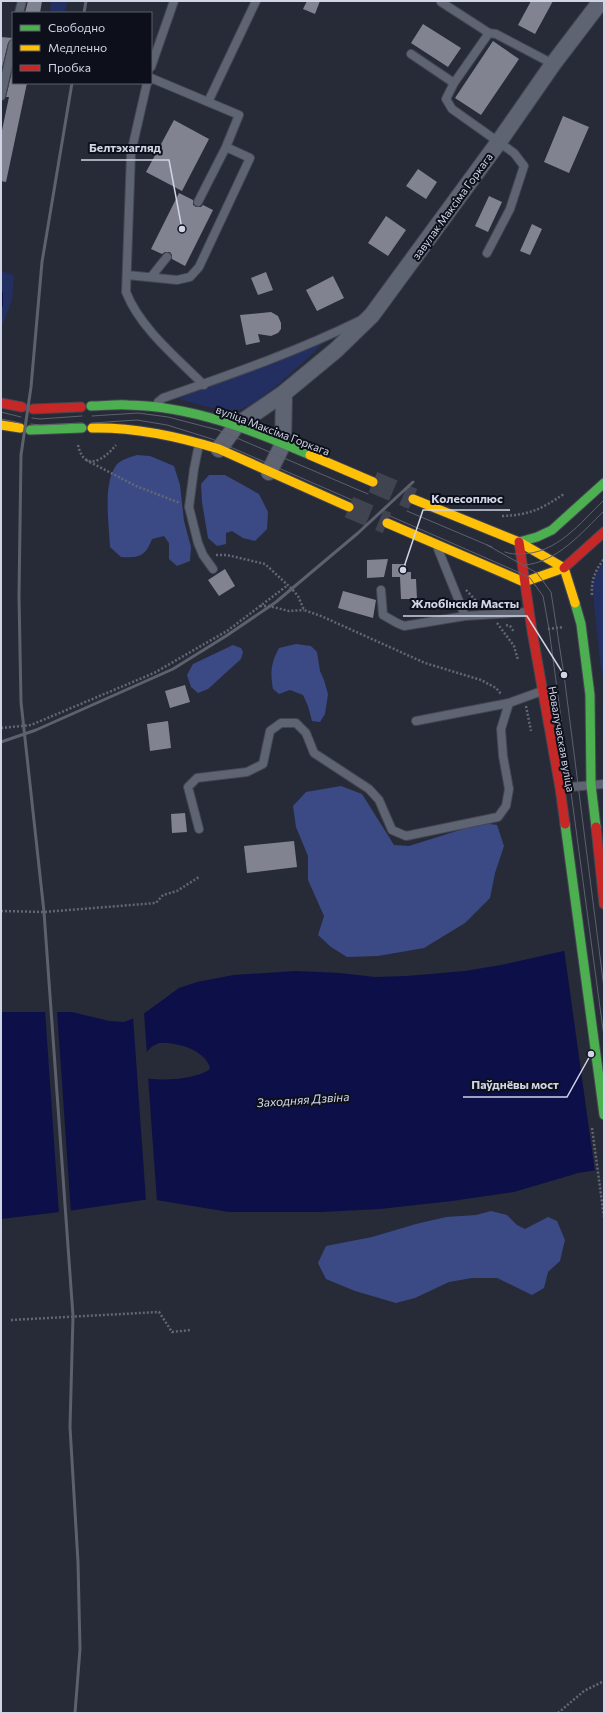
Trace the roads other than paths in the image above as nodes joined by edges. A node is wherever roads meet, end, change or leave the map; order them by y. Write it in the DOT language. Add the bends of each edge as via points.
graph roads {
  1 [pos="22,1"];
  2 [pos="174,1"];
  3 [pos="256,1"];
  4 [pos="601,1"];
  5 [pos="441,2"];
  6 [pos="19,12"];
  7 [pos="488,33"];
  8 [pos="12,48"];
  9 [pos="411,54"];
  10 [pos="152,64"];
  11 [pos="553,64"];
  12 [pos="152,78"];
  13 [pos="454,83"];
  14 [pos="147,84"];
  15 [pos="1,96"];
  16 [pos="208,102"];
  17 [pos="498,143"];
  18 [pos="226,146"];
  19 [pos="198,202"];
  20 [pos="487,253"];
  21 [pos="167,257"];
  22 [pos="127,275"];
  23 [pos="150,277"];
  24 [pos="372,315"];
  25 [pos="204,385"];
  26 [pos="284,393"];
  27 [pos="1,403"];
  28 [pos="91,406"];
  29 [pos="152,406"];
  30 [pos="22,407"];
  31 [pos="81,407"];
  32 [pos="33,409"];
  33 [pos="1,425"];
  34 [pos="236,426"];
  35 [pos="20,428"];
  36 [pos="82,428"];
  37 [pos="92,428"];
  38 [pos="30,430"];
  39 [pos="199,443"];
  40 [pos="283,444"];
  41 [pos="219,450"];
  42 [pos="269,472"];
  43 [pos="373,482"];
  44 [pos="604,483"];
  45 [pos="413,499"];
  46 [pos="349,507"];
  47 [pos="387,523"];
  48 [pos="604,532"];
  49 [pos="519,542"];
  50 [pos="436,543"];
  51 [pos="564,568"];
  52 [pos="212,569"];
  53 [pos="524,582"];
  54 [pos="381,590"];
  55 [pos="529,612"];
  56 [pos="465,616"];
  57 [pos="542,691"];
  58 [pos="509,703"];
  59 [pos="416,721"];
  60 [pos="604,784"];
  61 [pos="591,785"];
  62 [pos="560,788"];
  63 [pos="199,829"];
  64 [pos="604,904"];
  65 [pos="604,1115"];
  1 -- 6 [label="lane"];
  2 -- 10 [label="lane"];
  3 -- 16 [label="lane"];
  4 -- 11 [label="street, завулак Максіма Горкага"];
  5 -- 7 [label="lane"];
  7 -- 11 [label="lane" via="496,34"];
  7 -- 13 [label="lane"];
  8 -- 15 [label="lane"];
  9 -- 13 [label="lane"];
  11 -- 17 [label="street, завулак Максіма Горкага"];
  12 -- 16 [label="lane"];
  13 -- 17 [label="lane" via="446,99 452,108"];
  14 -- 22 [label="lane" via="131,153"];
  16 -- 18 [label="lane" via="239,115"];
  17 -- 20 [label="lane" via="514,153 524,166 510,209"];
  17 -- 24 [label="street, завулак Максіма Горкага"];
  18 -- 19 [label="lane"];
  18 -- 23 [label="lane" via="250,158 199,267 190,277 177,280"];
  21 -- 23 [label="lane"];
  22 -- 23 [label="lane"];
  22 -- 25 [label="lane" via="126,292 131,305 148,328"];
  24 -- 25 [label="lane" via="335,333"];
  24 -- 26 [label="street, завулак Максіма Горкага" via="336,350"];
  25 -- 29 [label="lane" via="163,398"];
  26 -- 34 [label="street, завулак Максіма Горкага"];
  26 -- 40 [label="street"];
  27 -- 30 [label="main road"];
  28 -- 29 [label="main road, вуліца Максіма Горкага"];
  29 -- 34 [label="main road, вуліца Максіма Горкага" via="184,411"];
  31 -- 32 [label="main road"];
  33 -- 35 [label="main road"];
  34 -- 40 [label="main road, вуліца Максіма Горкага"];
  34 -- 41 [label="street"];
  36 -- 38 [label="main road"];
  37 -- 39 [label="main road" via="142,430 174,435"];
  39 -- 41 [label="main road"];
  39 -- 52 [label="lane" via="189,507 198,543"];
  40 -- 42 [label="street"];
  40 -- 43 [label="main road, вуліца Максіма Горкага"];
  41 -- 42 [label="main road"];
  42 -- 46 [label="main road"];
  44 -- 49 [label="main road" via="552,530"];
  45 -- 49 [label="main road"];
  47 -- 50 [label="main road"];
  48 -- 51 [label="main road"];
  49 -- 51 [label="main road"];
  49 -- 53 [label="main road, Новалучаская вуліца"];
  50 -- 53 [label="main road"];
  50 -- 56 [label="lane"];
  51 -- 53 [label="main road"];
  51 -- 61 [label="main road, Новалучаская вуліца" via="581,624 590,695"];
  53 -- 55 [label="main road, Новалучаская вуліца"];
  54 -- 56 [label="lane" via="382,614 404,626"];
  55 -- 56 [label="lane"];
  55 -- 57 [label="main road, Новалучаская вуліца"];
  57 -- 58 [label="lane"];
  57 -- 62 [label="main road, Новалучаская вуліца"];
  58 -- 59 [label="lane"];
  58 -- 63 [label="lane" via="502,729 503,756 509,789 506,806 498,817 406,836 392,830 379,800 369,789 314,752 306,733 296,723 281,723 270,731 263,764 247,772 197,778 188,787"];
  60 -- 61 [label="lane"];
  61 -- 62 [label="lane"];
  61 -- 64 [label="main road, Новалучаская вуліца"];
  62 -- 65 [label="main road, Новалучаская вуліца"];
}
